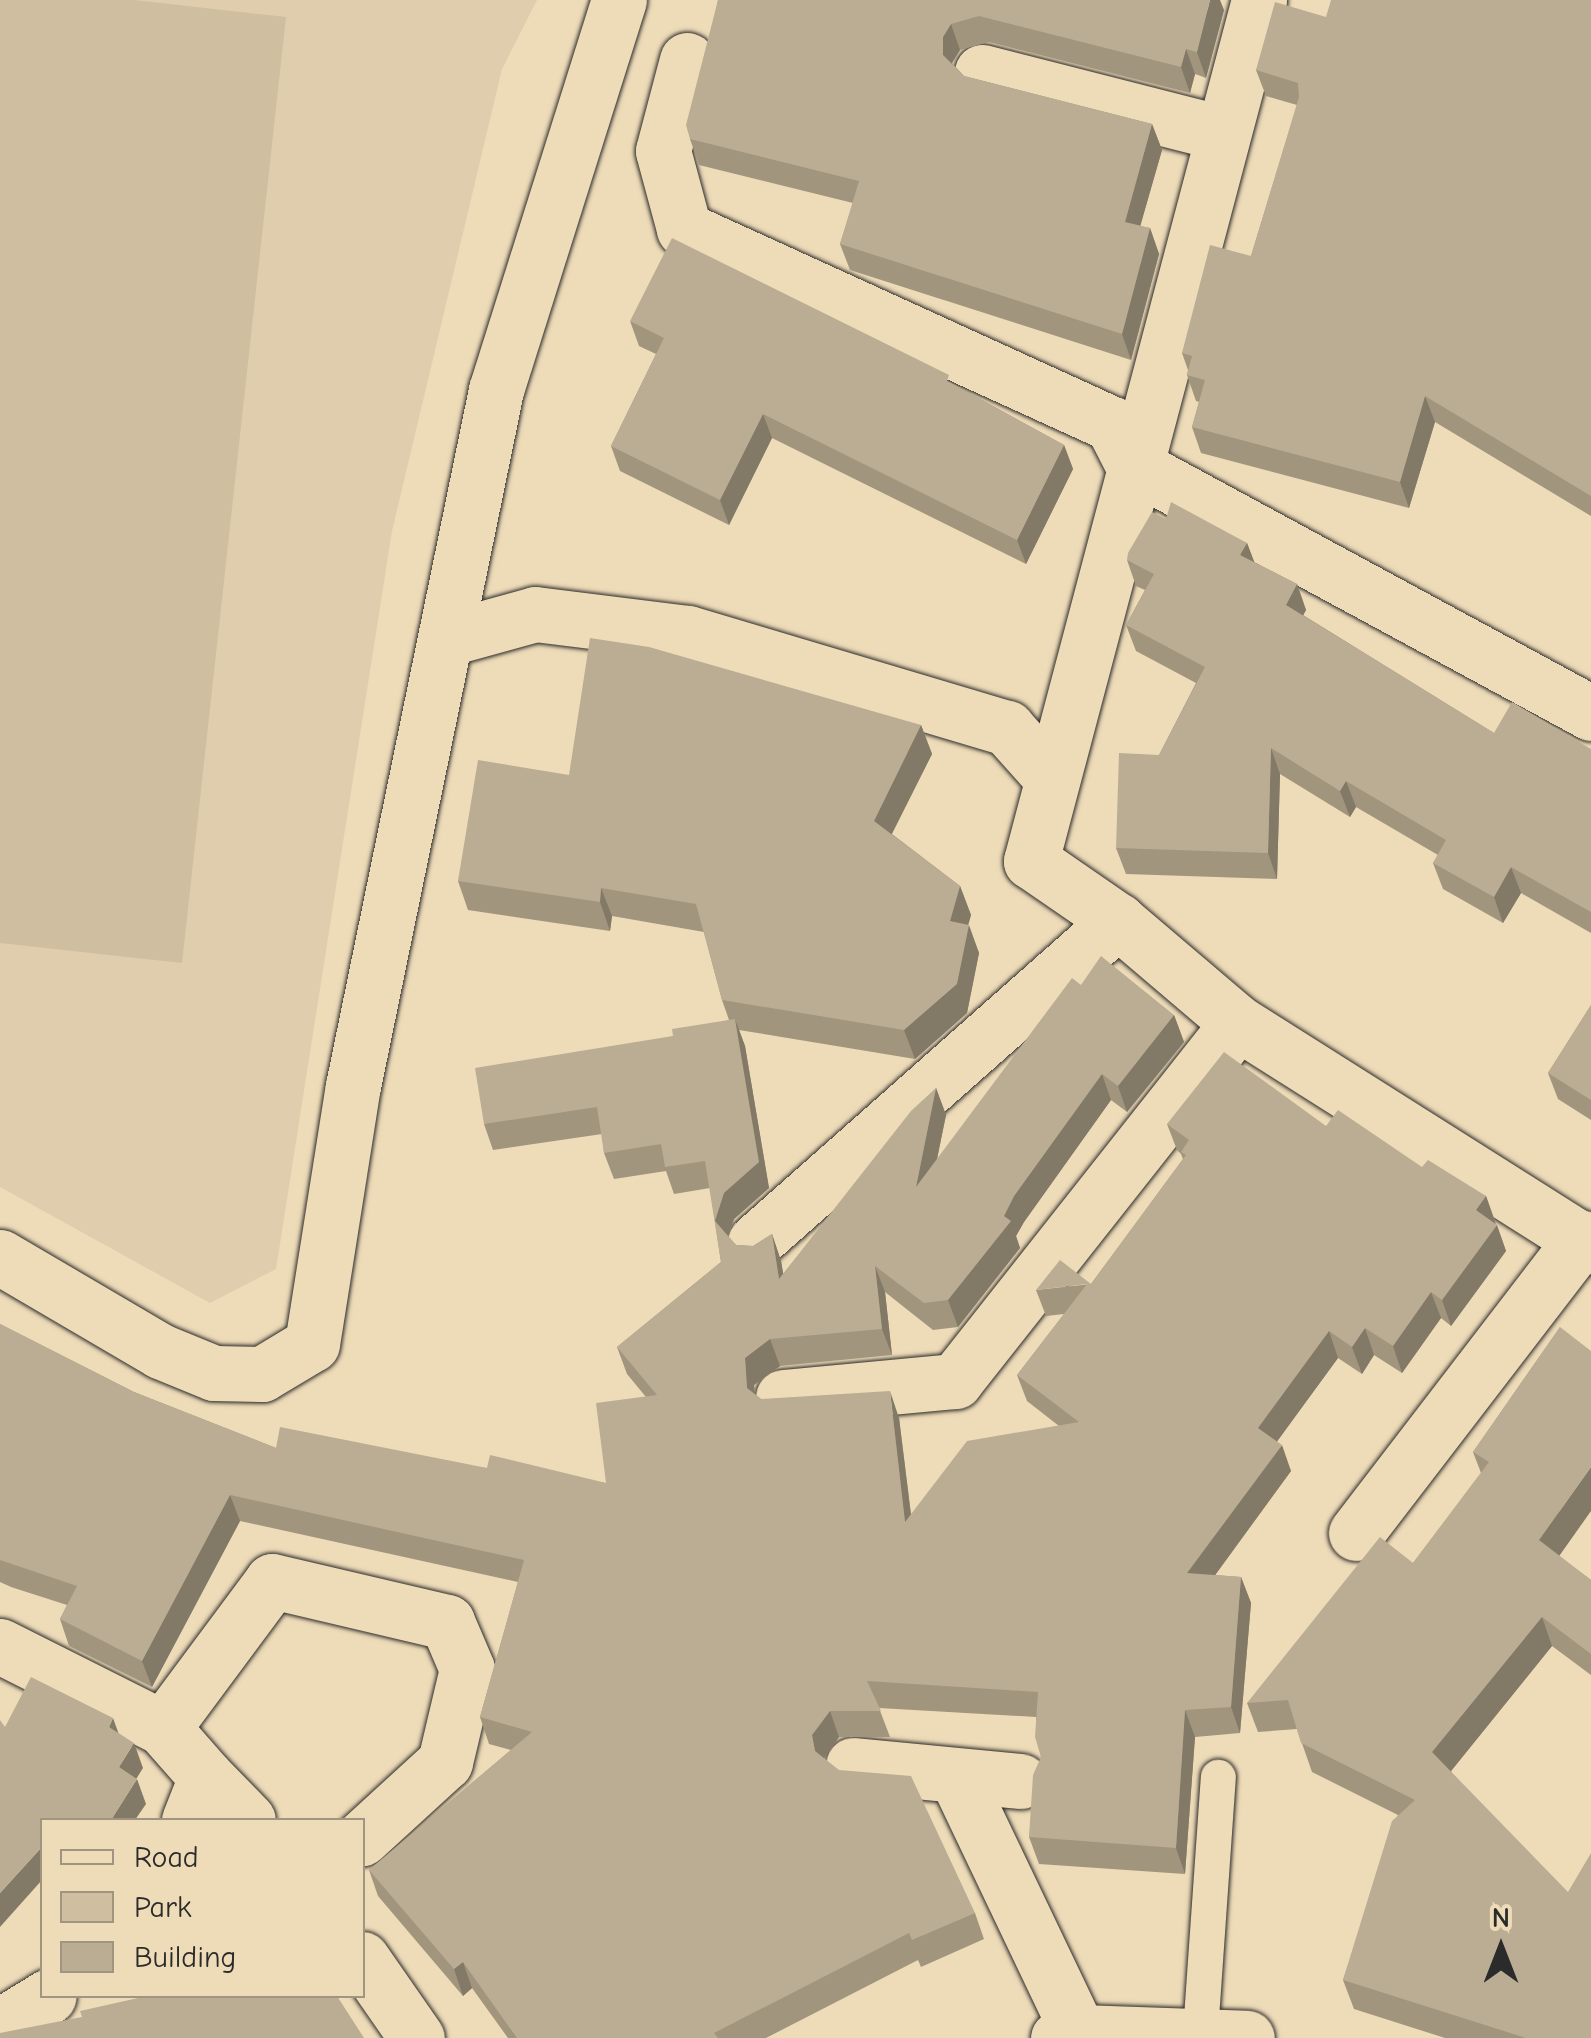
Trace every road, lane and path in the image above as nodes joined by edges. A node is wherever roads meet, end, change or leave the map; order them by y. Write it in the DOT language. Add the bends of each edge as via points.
graph roads {
  1 [pos="619,0"];
  2 [pos="1259,0"];
  3 [pos="687,60"];
  4 [pos="982,72"];
  5 [pos="1221,133"];
  6 [pos="1133,465"];
  7 [pos="444,639"];
  8 [pos="1591,713"];
  9 [pos="1049,774"];
  10 [pos="1118,921"];
  11 [pos="1238,1023"];
  12 [pos="754,1242"];
  13 [pos="1587,1242"];
  14 [pos="0,1257"];
  15 [pos="783,1396"];
  16 [pos="1356,1534"];
  17 [pos="0,1646"];
  18 [pos="163,1728"];
  19 [pos="852,1765"];
  20 [pos="956,1776"];
  21 [pos="1218,1777"];
  22 [pos="1020,1781"];
  23 [pos="198,1799"];
  24 [pos="243,1818"];
  25 [pos="365,1835"];
  26 [pos="365,1963"];
  27 [pos="46,1998"];
  28 [pos="0,2026"];
  29 [pos="1068,2035"];
  30 [pos="1224,2035"];
  31 [pos="417,2038"];
  1 -- 7 [label="street" via="496,390"];
  2 -- 5 [label="street"];
  3 -- 6 [label="street" via="664,151 684,230 1112,424"];
  4 -- 5 [label="street"];
  5 -- 6 [label="street"];
  6 -- 8 [label="street"];
  6 -- 9 [label="street"];
  7 -- 9 [label="street" via="535,614 688,633 1007,728"];
  7 -- 14 [label="street" via="354,1086 312,1344 262,1374 214,1372 160,1351"];
  9 -- 10 [label="street" via="1031,861"];
  10 -- 11 [label="street"];
  10 -- 12 [label="street"];
  11 -- 13 [label="street"];
  11 -- 15 [label="street" via="954,1381"];
  13 -- 16 [label="street"];
  17 -- 18 [label="street"];
  18 -- 23 [label="street"];
  18 -- 25 [label="street" via="272,1582 446,1622 467,1669 444,1762"];
  19 -- 20 [label="street"];
  20 -- 22 [label="street"];
  20 -- 29 [label="street"];
  21 -- 30 [label="lane"];
  23 -- 24 [label="street"];
  26 -- 31 [label="street"];
  27 -- 28 [label="street"];
  29 -- 30 [label="street"];
}
